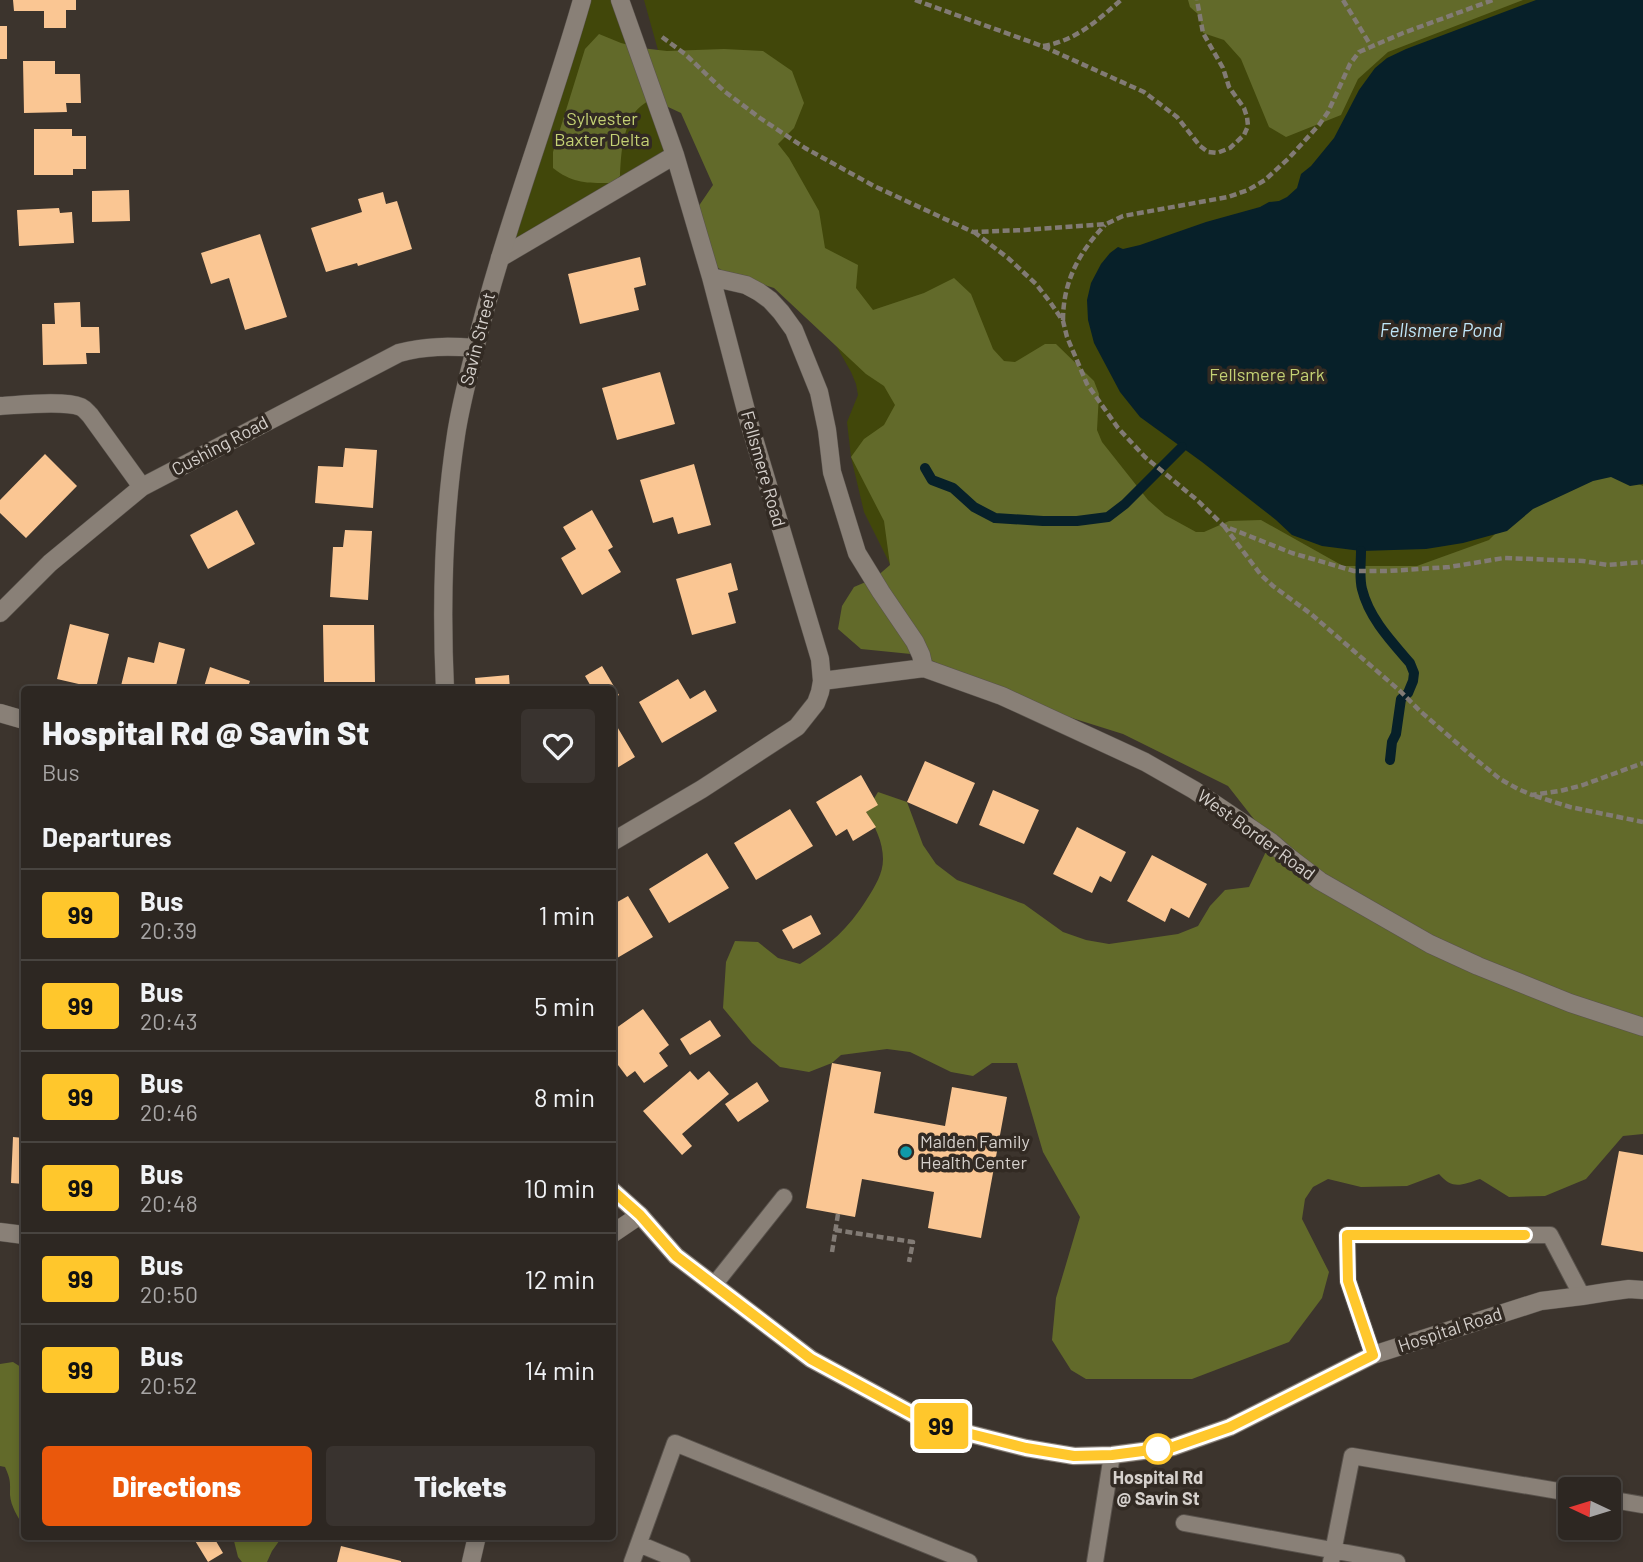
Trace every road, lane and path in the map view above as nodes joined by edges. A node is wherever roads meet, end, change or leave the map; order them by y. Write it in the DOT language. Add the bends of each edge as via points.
graph roads {
  1 [pos="582,0"];
  2 [pos="620,0"];
  3 [pos="915,0"];
  4 [pos="1121,0"];
  5 [pos="1197,0"];
  6 [pos="1343,0"];
  7 [pos="1493,0"];
  8 [pos="629,23"];
  9 [pos="1042,46"];
  10 [pos="1371,46"];
  11 [pos="675,155"];
  12 [pos="1106,224"];
  13 [pos="973,232"];
  14 [pos="500,258"];
  15 [pos="711,277"];
  16 [pos="1063,321"];
  17 [pos="475,348"];
  18 [pos="0,406"];
  19 [pos="142,487"];
  20 [pos="1224,526"];
  21 [pos="1643,562"];
  22 [pos="0,612"];
  23 [pos="925,668"];
  24 [pos="822,681"];
  25 [pos="445,686"];
  26 [pos="0,713"];
  27 [pos="21,719"];
  28 [pos="1643,763"];
  29 [pos="1532,795"];
  30 [pos="1643,822"];
  31 [pos="616,840"];
  32 [pos="1643,1027"];
  33 [pos="616,1194"];
  34 [pos="784,1197"];
  35 [pos="838,1214"];
  36 [pos="640,1215"];
  37 [pos="835,1230"];
  38 [pos="616,1231"];
  39 [pos="0,1232"];
  40 [pos="21,1235"];
  41 [pos="832,1252"];
  42 [pos="909,1262"];
  43 [pos="714,1285"];
  44 [pos="1643,1290"];
  45 [pos="1582,1296"];
  46 [pos="1373,1355"];
  47 [pos="1112,1455"];
  48 [pos="1558,1491"];
  49 [pos="1621,1501"];
  50 [pos="1643,1505"];
  51 [pos="1184,1522"];
  52 [pos="476,1540"];
  53 [pos="639,1544"];
  54 [pos="1332,1556"];
  55 [pos="471,1562"];
  56 [pos="632,1562"];
  57 [pos="682,1562"];
  58 [pos="969,1562"];
  59 [pos="1095,1562"];
  60 [pos="1398,1562"];
  1 -- 14 [label="street, Savin Street"];
  2 -- 8 [label="street, Fellsmere Road"];
  3 -- 9 [label="path"];
  4 -- 9 [label="path" via="1078,34"];
  5 -- 9 [label="path" via="1203,33 1247,117 1244,135 1221,152 1208,152 1200,146 1177,117 1143,92"];
  6 -- 10 [label="path"];
  7 -- 10 [label="path"];
  8 -- 11 [label="street, Fellsmere Road"];
  8 -- 13 [label="path" via="651,29 724,91 805,148"];
  10 -- 12 [label="path" via="1354,57 1319,125 1265,180 1228,197 1123,216"];
  11 -- 14 [label="street"];
  11 -- 15 [label="street, Fellsmere Road"];
  12 -- 13 [label="path"];
  12 -- 16 [label="path" via="1074,266"];
  13 -- 16 [label="path" via="1036,284"];
  14 -- 17 [label="street, Savin Street"];
  15 -- 23 [label="street" via="759,292 794,330 819,392 832,471 857,553 915,642"];
  15 -- 24 [label="street, Fellsmere Road" via="820,659"];
  16 -- 20 [label="path" via="1087,384 1118,428"];
  17 -- 19 [label="street, Cushing Road" via="440,346 399,353"];
  17 -- 25 [label="street, Savin Street" via="456,433 445,520"];
  18 -- 19 [label="street" via="82,408"];
  19 -- 22 [label="street, Cushing Road" via="50,563"];
  20 -- 21 [label="path" via="1353,571 1449,567 1504,558 1608,565"];
  20 -- 29 [label="path" via="1273,586 1500,779"];
  23 -- 24 [label="street, West Border Road"];
  23 -- 32 [label="street, West Border Road" via="1002,695 1145,762 1241,820 1320,881 1430,944 1570,1003"];
  24 -- 31 [label="street" via="816,703 797,727"];
  26 -- 27 [label="street"];
  28 -- 29 [label="path" via="1583,785"];
  29 -- 30 [label="path"];
  33 -- 36 [label="street"];
  34 -- 43 [label="lane"];
  35 -- 37 [label="path"];
  36 -- 38 [label="street"];
  36 -- 43 [label="street" via="676,1256"];
  37 -- 41 [label="path"];
  37 -- 42 [label="path" via="913,1242"];
  39 -- 40 [label="street"];
  43 -- 47 [label="street, Hospital Road" via="811,1359 931,1424 1026,1448 1074,1456"];
  44 -- 45 [label="street, Hospital Road"];
  45 -- 46 [label="street, Hospital Road" via="1541,1301"];
  45 -- 46 [label="lane" via="1550,1235 1347,1235 1348,1281"];
  46 -- 47 [label="street, Hospital Road" via="1230,1427 1173,1447"];
  47 -- 59 [label="lane"];
  48 -- 54 [label="lane" via="1352,1456"];
  49 -- 50 [label="lane"];
  51 -- 54 [label="lane"];
  52 -- 55 [label="street"];
  53 -- 56 [label="lane"];
  53 -- 57 [label="lane"];
  53 -- 58 [label="lane" via="675,1443"];
  54 -- 60 [label="lane"];
}
